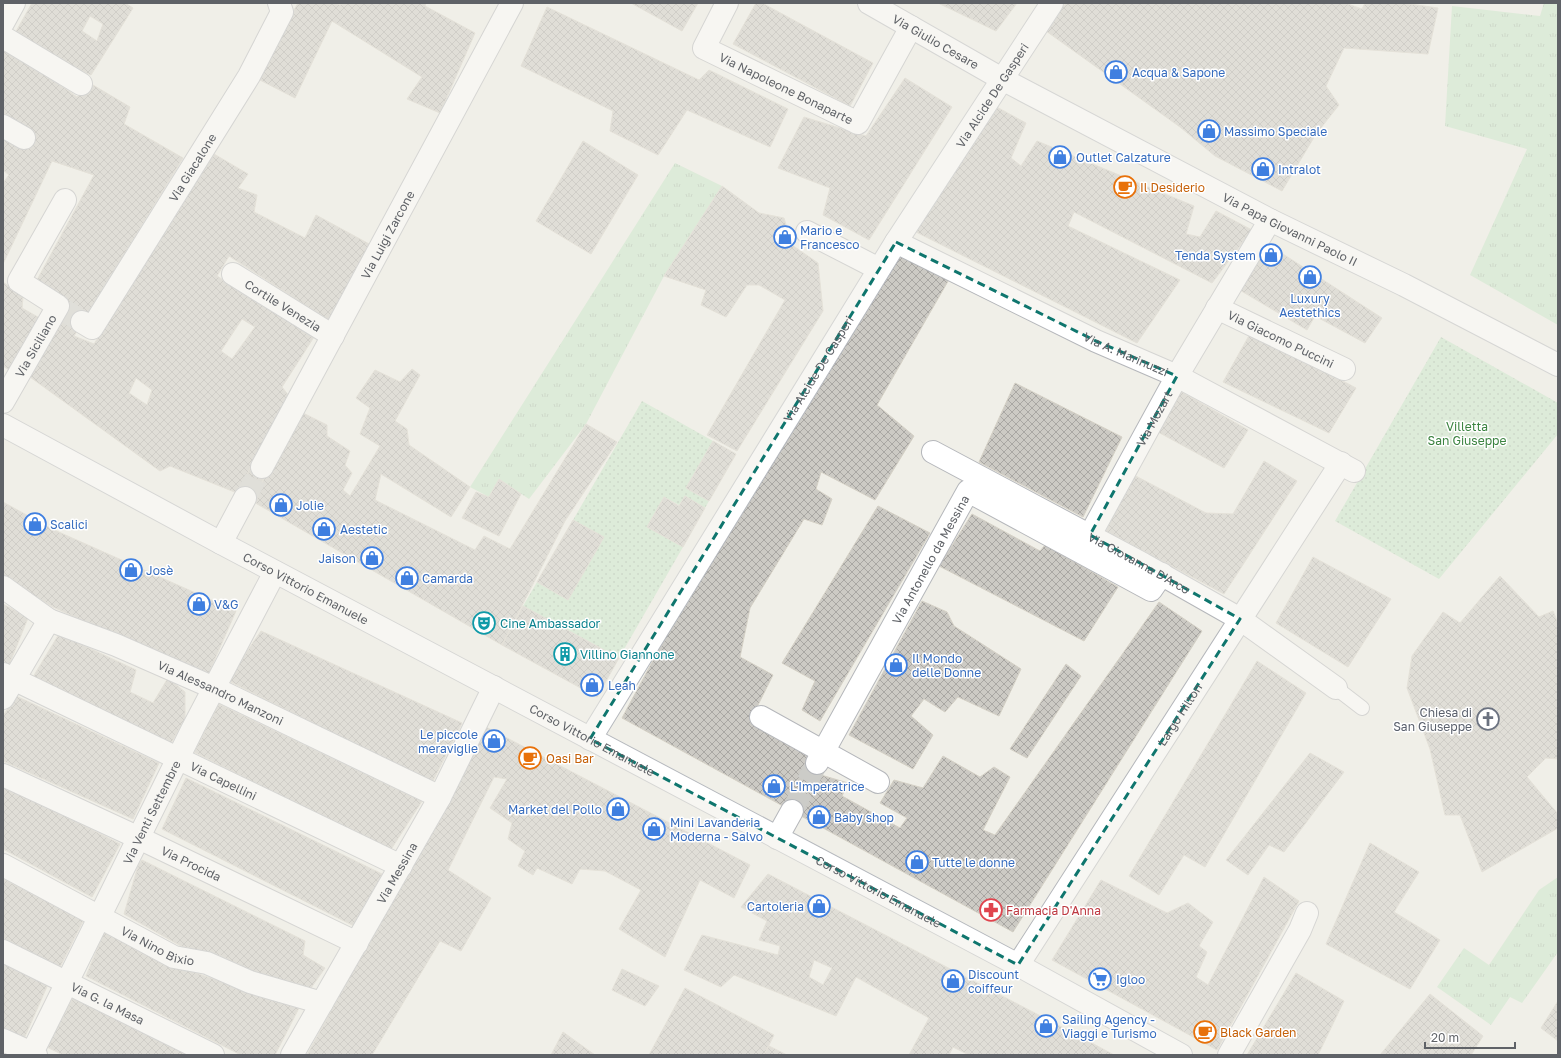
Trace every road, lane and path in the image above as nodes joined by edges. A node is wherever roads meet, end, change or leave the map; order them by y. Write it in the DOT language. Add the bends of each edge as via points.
graph roads {
  1 [pos="14,3"];
  2 [pos="279,3"];
  3 [pos="512,3"];
  4 [pos="727,3"];
  5 [pos="869,3"];
  6 [pos="1052,3"];
  7 [pos="3,22"];
  8 [pos="911,26"];
  9 [pos="3,37"];
  10 [pos="1002,79"];
  11 [pos="81,84"];
  12 [pos="3,126"];
  13 [pos="24,138"];
  14 [pos="65,200"];
  15 [pos="1270,220"];
  16 [pos="807,232"];
  17 [pos="896,242"];
  18 [pos="879,269"];
  19 [pos="233,274"];
  20 [pos="1217,308"];
  21 [pos="87,325"];
  22 [pos="333,336"];
  23 [pos="1558,365"];
  24 [pos="1344,369"];
  25 [pos="1177,376"];
  26 [pos="3,402"];
  27 [pos="3,425"];
  28 [pos="933,452"];
  29 [pos="262,467"];
  30 [pos="1348,467"];
  31 [pos="245,498"];
  32 [pos="1090,535"];
  33 [pos="221,543"];
  34 [pos="275,572"];
  35 [pos="1162,574"];
  36 [pos="3,587"];
  37 [pos="1240,619"];
  38 [pos="49,620"];
  39 [pos="8,676"];
  40 [pos="494,687"];
  41 [pos="214,688"];
  42 [pos="1336,688"];
  43 [pos="3,698"];
  44 [pos="1362,708"];
  45 [pos="761,717"];
  46 [pos="590,739"];
  47 [pos="820,757"];
  48 [pos="179,758"];
  49 [pos="3,775"];
  50 [pos="878,782"];
  51 [pos="440,797"];
  52 [pos="792,811"];
  53 [pos="139,838"];
  54 [pos="777,838"];
  55 [pos="3,864"];
  56 [pos="401,866"];
  57 [pos="1307,913"];
  58 [pos="99,915"];
  59 [pos="357,943"];
  60 [pos="3,951"];
  61 [pos="1018,965"];
  62 [pos="67,982"];
  63 [pos="322,1003"];
  64 [pos="3,1040"];
  65 [pos="33,1054"];
  66 [pos="1175,1054"];
  67 [pos="213,1055"];
  68 [pos="292,1055"];
  69 [pos="1229,1055"];
  1 -- 7 [label="street"];
  2 -- 21 [label="street, Via Giacalone" via="282,12 249,76"];
  3 -- 22 [label="street, Via Luigi Zarcone"];
  4 -- 8 [label="street, Via Napoleone Bonaparte" via="704,48 858,123"];
  5 -- 8 [label="street, Via Giulio Cesare"];
  6 -- 10 [label="street, Via Alcide De Gasperi"];
  8 -- 10 [label="street, Via Giulio Cesare"];
  9 -- 11 [label="street"];
  10 -- 15 [label="street, Via Papa Giovanni Paolo II"];
  10 -- 17 [label="street, Via Alcide De Gasperi"];
  12 -- 13 [label="street"];
  14 -- 26 [label="street, Via Siciliano" via="19,281 61,308"];
  15 -- 20 [label="street, Via Mozart"];
  15 -- 23 [label="street, Via Papa Giovanni Paolo II" via="1404,285"];
  16 -- 18 [label="street"];
  17 -- 18 [label="street, Via Alcide De Gasperi"];
  17 -- 25 [label="street, Via A. Marinuzzi" via="1096,341"];
  18 -- 46 [label="street, Via Alcide De Gasperi"];
  19 -- 22 [label="street, Cortile Venezia"];
  20 -- 24 [label="street, Via Giacomo Puccini"];
  20 -- 25 [label="street, Via Mozart"];
  22 -- 29 [label="street, Via Luigi Zarcone"];
  25 -- 30 [label="street, Via A. Marinuzzi"];
  25 -- 32 [label="street, Via Mozart"];
  27 -- 33 [label="street, Corso Vittorio Emanuele"];
  28 -- 32 [label="street, Via Giovanna D'Arco"];
  30 -- 37 [label="street, Largo Hilton"];
  31 -- 33 [label="street"];
  32 -- 35 [label="street, Via Giovanna D'Arco"];
  33 -- 34 [label="street, Corso Vittorio Emanuele"];
  34 -- 40 [label="street, Corso Vittorio Emanuele"];
  34 -- 41 [label="street, Via Venti Settembre"];
  35 -- 37 [label="street, Via Giovanna D'Arco"];
  35 -- 47 [label="street, Via Antonello da Messina" via="1151,590 968,491"];
  36 -- 38 [label="street, Via Alessandro Manzoni"];
  37 -- 42 [label="street, Via Giovanna D'Arco"];
  37 -- 61 [label="street, Largo Hilton"];
  38 -- 39 [label="street"];
  38 -- 41 [label="street, Via Alessandro Manzoni" via="116,645"];
  39 -- 43 [label="street"];
  39 -- 48 [label="street, Via Capellini"];
  40 -- 46 [label="street, Corso Vittorio Emanuele"];
  40 -- 51 [label="street, Via Messina"];
  41 -- 48 [label="street, Via Venti Settembre"];
  41 -- 51 [label="street, Via Alessandro Manzoni"];
  42 -- 44 [label="lane"];
  45 -- 47 [label="street"];
  46 -- 54 [label="street, Corso Vittorio Emanuele"];
  47 -- 50 [label="street"];
  48 -- 53 [label="street, Via Venti Settembre"];
  48 -- 56 [label="street, Via Capellini"];
  49 -- 53 [label="street, Via Procida"];
  51 -- 56 [label="street, Via Messina"];
  52 -- 54 [label="street"];
  53 -- 58 [label="street, Via Venti Settembre"];
  53 -- 59 [label="street, Via Procida"];
  54 -- 61 [label="street, Corso Vittorio Emanuele"];
  55 -- 58 [label="street, Via Nino Bixio"];
  56 -- 59 [label="street, Via Messina"];
  57 -- 69 [label="street" via="1300,930"];
  58 -- 62 [label="street, Via Venti Settembre"];
  58 -- 63 [label="street, Via Nino Bixio" via="174,957 207,964 250,982"];
  59 -- 63 [label="street, Via Messina"];
  60 -- 62 [label="street, Via G. la Masa"];
  61 -- 66 [label="street, Corso Vittorio Emanuele"];
  62 -- 65 [label="street, Via Venti Settembre"];
  62 -- 67 [label="street, Via G. la Masa"];
  63 -- 68 [label="street, Via Messina"];
  64 -- 65 [label="street"];
}
